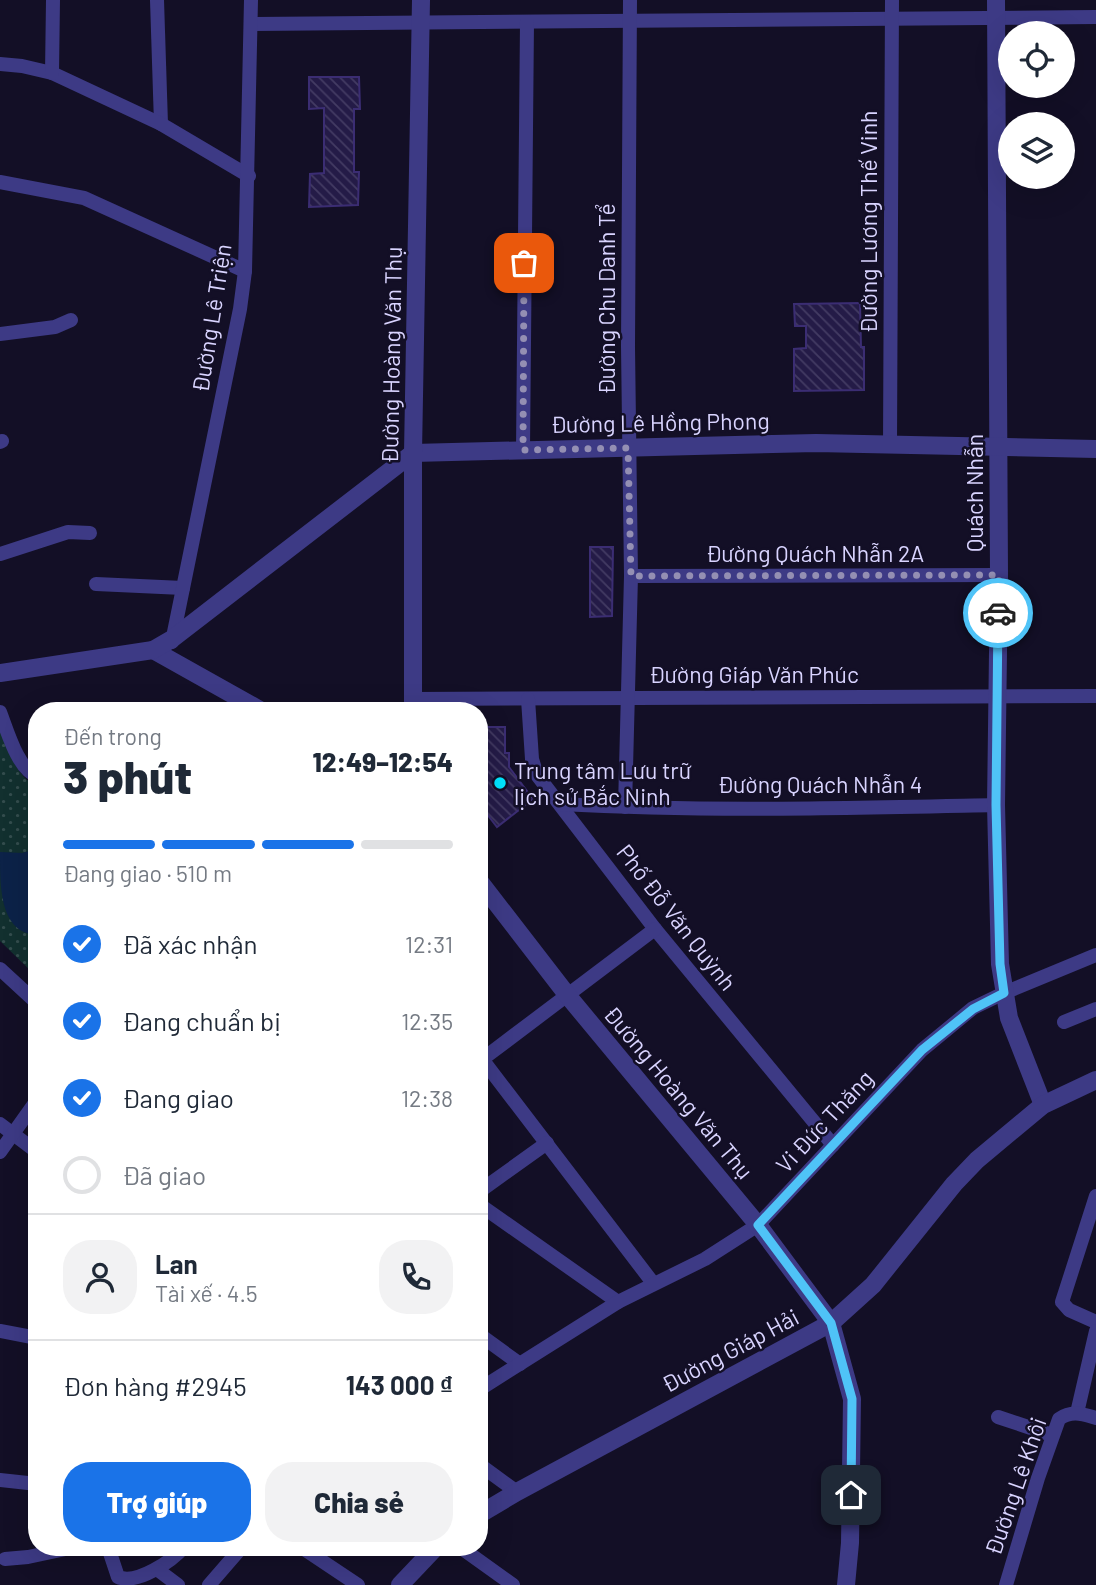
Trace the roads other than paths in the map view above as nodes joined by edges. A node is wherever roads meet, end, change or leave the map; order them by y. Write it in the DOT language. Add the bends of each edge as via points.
graph roads {
  1 [pos="52,0"];
  2 [pos="157,0"];
  3 [pos="251,0"];
  4 [pos="421,0"];
  5 [pos="630,0"];
  6 [pos="892,0"];
  7 [pos="996,0"];
  8 [pos="1096,17"];
  9 [pos="893,19"];
  10 [pos="996,19"];
  11 [pos="527,22"];
  12 [pos="630,22"];
  13 [pos="421,23"];
  14 [pos="251,24"];
  15 [pos="0,64"];
  16 [pos="52,73"];
  17 [pos="161,124"];
  18 [pos="249,176"];
  19 [pos="0,183"];
  20 [pos="246,271"];
  21 [pos="71,320"];
  22 [pos="0,334"];
  23 [pos="890,445"];
  24 [pos="628,448"];
  25 [pos="998,448"];
  26 [pos="1096,449"];
  27 [pos="523,450"];
  28 [pos="413,453"];
  29 [pos="90,533"];
  30 [pos="0,554"];
  31 [pos="999,575"];
  32 [pos="631,576"];
  33 [pos="96,584"];
  34 [pos="183,588"];
  35 [pos="172,639"];
  36 [pos="153,650"];
  37 [pos="171,660"];
  38 [pos="0,673"];
  39 [pos="998,696"];
  40 [pos="1096,696"];
  41 [pos="627,698"];
  42 [pos="528,699"];
  43 [pos="246,702"];
  44 [pos="413,702"];
  45 [pos="470,702"];
  46 [pos="0,712"];
  47 [pos="28,772"];
  48 [pos="560,804"];
  49 [pos="996,805"];
  50 [pos="625,807"];
  51 [pos="488,892"];
  52 [pos="655,929"];
  53 [pos="1096,955"];
  54 [pos="0,969"];
  55 [pos="1004,993"];
  56 [pos="28,995"];
  57 [pos="568,996"];
  58 [pos="1096,1009"];
  59 [pos="1064,1022"];
  60 [pos="488,1055"];
  61 [pos="488,1069"];
  62 [pos="1096,1080"];
  63 [pos="1043,1105"];
  64 [pos="28,1113"];
  65 [pos="0,1124"];
  66 [pos="13,1135"];
  67 [pos="547,1143"];
  68 [pos="833,1145"];
  69 [pos="28,1146"];
  70 [pos="0,1152"];
  71 [pos="488,1185"];
  72 [pos="1096,1196"];
  73 [pos="488,1211"];
  74 [pos="758,1225"];
  75 [pos="653,1283"];
  76 [pos="618,1302"];
  77 [pos="1096,1322"];
  78 [pos="831,1323"];
  79 [pos="1096,1331"];
  80 [pos="0,1332"];
  81 [pos="28,1337"];
  82 [pos="488,1341"];
  83 [pos="520,1364"];
  84 [pos="488,1384"];
  85 [pos="1077,1413"];
  86 [pos="998,1417"];
  87 [pos="1096,1418"];
  88 [pos="1052,1435"];
  89 [pos="488,1471"];
  90 [pos="0,1480"];
  91 [pos="28,1483"];
  92 [pos="517,1492"];
  93 [pos="488,1509"];
  94 [pos="33,1556"];
  95 [pos="111,1556"];
  96 [pos="176,1556"];
  97 [pos="234,1556"];
  98 [pos="314,1556"];
  99 [pos="427,1556"];
  100 [pos="473,1556"];
  101 [pos="5,1559"];
  102 [pos="158,1570"];
  103 [pos="177,1585"];
  104 [pos="209,1585"];
  105 [pos="358,1585"];
  106 [pos="400,1585"];
  107 [pos="513,1585"];
  108 [pos="846,1585"];
  109 [pos="1006,1585"];
  1 -- 16 [label="street"];
  2 -- 17 [label="street"];
  3 -- 14 [label="street, Đường Lê Triện"];
  4 -- 13 [label="street, Đường Hoàng Văn Thụ"];
  5 -- 12 [label="street, Đường Chu Danh Tể"];
  6 -- 9 [label="street, Đường Lương Thế Vinh"];
  7 -- 10 [label="street, Quách Nhẫn"];
  8 -- 10 [label="street"];
  9 -- 10 [label="street"];
  9 -- 12 [label="street"];
  9 -- 23 [label="street, Đường Lương Thế Vinh"];
  10 -- 25 [label="street, Quách Nhẫn"];
  11 -- 12 [label="street"];
  11 -- 13 [label="street"];
  11 -- 27 [label="street"];
  12 -- 24 [label="street, Đường Chu Danh Tể"];
  13 -- 14 [label="street"];
  13 -- 28 [label="street, Đường Hoàng Văn Thụ"];
  14 -- 18 [label="street, Đường Lê Triện"];
  15 -- 16 [label="street"];
  16 -- 17 [label="street"];
  17 -- 18 [label="street"];
  18 -- 20 [label="street, Đường Lê Triện"];
  19 -- 20 [label="street" via="84,198"];
  20 -- 34 [label="street, Đường Lê Triện"];
  21 -- 22 [label="street" via="55,327"];
  23 -- 24 [label="street, Đường Lê Hồng Phong"];
  23 -- 25 [label="street, Đường Lê Hồng Phong"];
  24 -- 27 [label="street, Đường Lê Hồng Phong"];
  24 -- 32 [label="street, Đường Chu Danh Tể"];
  25 -- 26 [label="street, Đường Lê Hồng Phong"];
  25 -- 31 [label="street, Quách Nhẫn"];
  27 -- 28 [label="street, Đường Lê Hồng Phong"];
  28 -- 35 [label="street"];
  28 -- 44 [label="street, Đường Hoàng Văn Thụ"];
  29 -- 30 [label="street" via="68,532"];
  31 -- 32 [label="street, Đường Quách Nhẫn 2A"];
  31 -- 39 [label="street, Quách Nhẫn"];
  32 -- 41 [label="street, Đường Chu Danh Tể"];
  33 -- 34 [label="street"];
  34 -- 35 [label="street, Đường Lê Triện"];
  35 -- 36 [label="street"];
  35 -- 37 [label="street, Đường Lê Triện"];
  36 -- 37 [label="street"];
  36 -- 38 [label="street"];
  37 -- 43 [label="street"];
  39 -- 40 [label="street, Đường Giáp Văn Phúc"];
  39 -- 41 [label="street, Đường Giáp Văn Phúc"];
  39 -- 49 [label="street, Quách Nhẫn"];
  41 -- 42 [label="street, Đường Giáp Văn Phúc"];
  41 -- 50 [label="street, Đường Chu Danh Tể"];
  42 -- 45 [label="street, Đường Giáp Văn Phúc"];
  42 -- 48 [label="street, Phố Đỗ Văn Quỳnh" via="534,769"];
  46 -- 47 [label="street"];
  48 -- 50 [label="street, Đường Quách Nhẫn 4"];
  48 -- 52 [label="street, Phố Đỗ Văn Quỳnh"];
  49 -- 50 [label="street, Đường Quách Nhẫn 4"];
  49 -- 55 [label="street, Quách Nhẫn"];
  51 -- 57 [label="street, Đường Hoàng Văn Thụ"];
  52 -- 57 [label="street"];
  52 -- 68 [label="street, Phố Đỗ Văn Quỳnh"];
  53 -- 55 [label="street, Vi Đức Thăng"];
  54 -- 56 [label="street"];
  55 -- 63 [label="street, Quách Nhẫn"];
  55 -- 68 [label="street, Vi Đức Thăng" via="973,1009 922,1050"];
  57 -- 60 [label="street"];
  57 -- 74 [label="street, Đường Hoàng Văn Thụ"];
  58 -- 59 [label="street"];
  61 -- 67 [label="street"];
  62 -- 63 [label="street, Đường Giáp Hải"];
  63 -- 78 [label="street, Đường Giáp Hải" via="977,1160 873,1285"];
  64 -- 66 [label="street"];
  65 -- 66 [label="street"];
  66 -- 69 [label="street"];
  66 -- 70 [label="street"];
  67 -- 71 [label="street"];
  67 -- 75 [label="street"];
  68 -- 74 [label="street, Vi Đức Thăng"];
  72 -- 77 [label="street" via="1062,1302"];
  73 -- 76 [label="street"];
  74 -- 75 [label="street, Vi Đức Thăng" via="705,1259"];
  74 -- 78 [label="street, Đường Hoàng Văn Thụ"];
  75 -- 76 [label="street, Vi Đức Thăng"];
  76 -- 83 [label="street, Vi Đức Thăng"];
  78 -- 92 [label="street, Đường Giáp Hải"];
  78 -- 108 [label="street, Đường Hoàng Văn Thụ" via="852,1399"];
  79 -- 85 [label="street, Đường Lê Khôi"];
  80 -- 81 [label="street"];
  82 -- 83 [label="street"];
  83 -- 84 [label="street, Vi Đức Thăng"];
  85 -- 87 [label="street"];
  85 -- 88 [label="street, Đường Lê Khôi" via="1059,1419"];
  86 -- 88 [label="street"];
  88 -- 109 [label="street, Đường Lê Khôi"];
  89 -- 92 [label="street"];
  90 -- 91 [label="street"];
  92 -- 93 [label="street, Đường Giáp Hải"];
  94 -- 101 [label="street"];
  95 -- 102 [label="street" via="118,1577 124,1580"];
  96 -- 102 [label="street"];
  97 -- 104 [label="street"];
  98 -- 105 [label="street"];
  99 -- 106 [label="street"];
  100 -- 107 [label="street"];
  102 -- 103 [label="street"];
}
